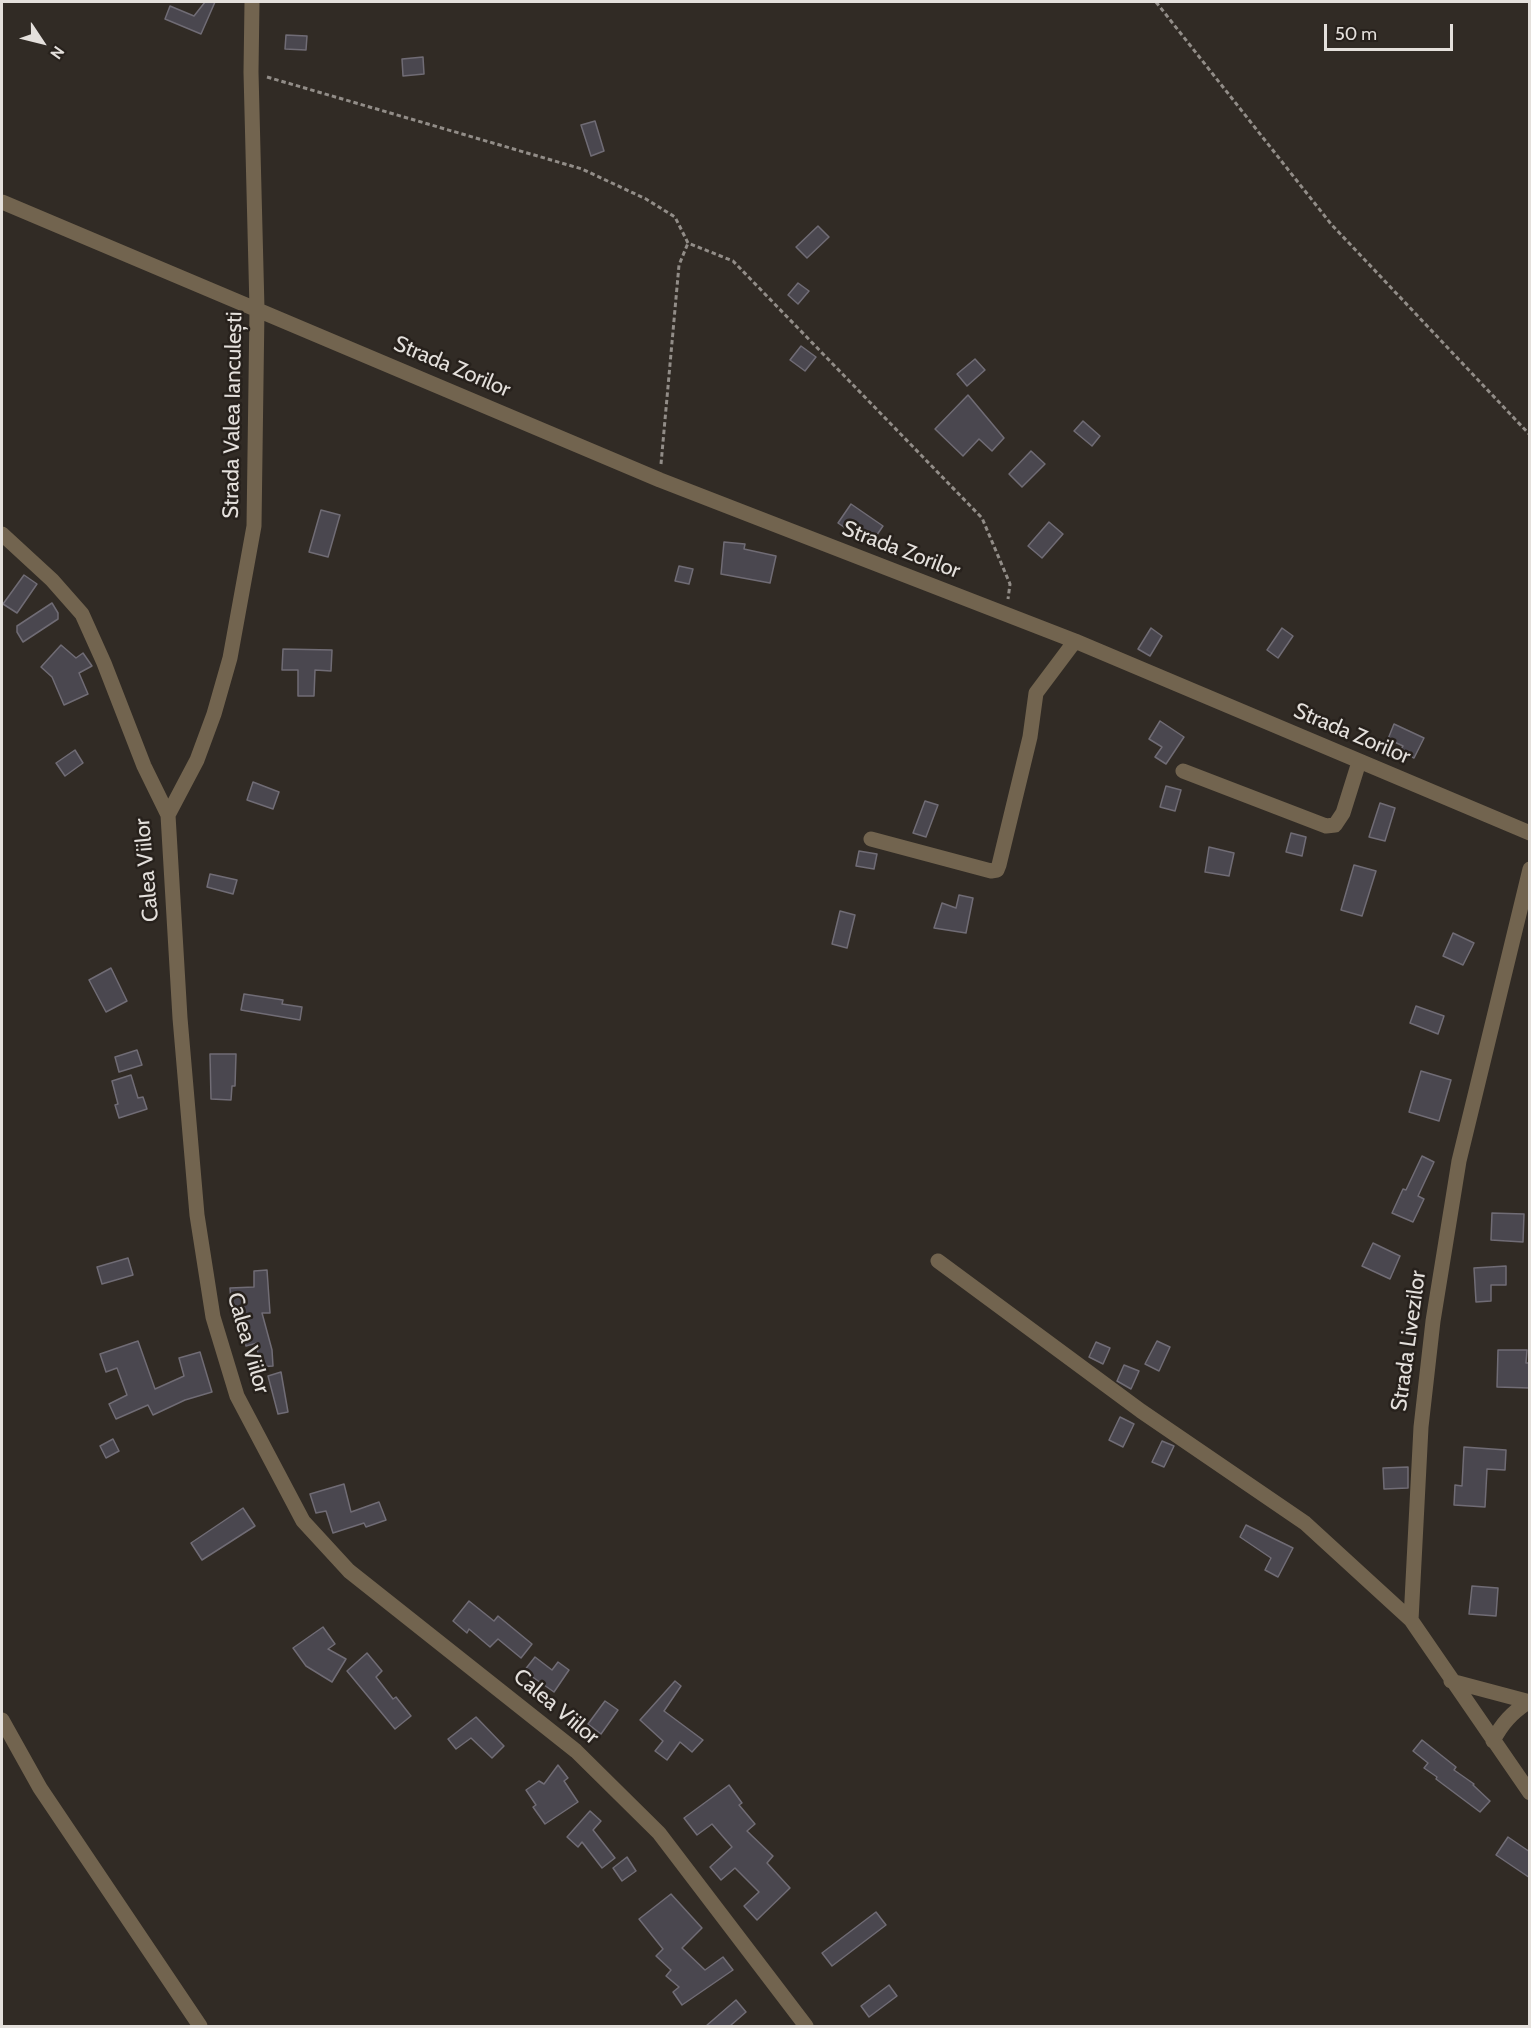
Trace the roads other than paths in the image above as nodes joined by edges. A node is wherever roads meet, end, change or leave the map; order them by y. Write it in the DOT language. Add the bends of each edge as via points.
graph roads {
  1 [pos="252,2"];
  2 [pos="2,202"];
  3 [pos="257,309"];
  4 [pos="2,534"];
  5 [pos="1075,641"];
  6 [pos="1359,762"];
  7 [pos="1183,771"];
  8 [pos="168,815"];
  9 [pos="1530,833"];
  10 [pos="871,838"];
  11 [pos="1530,869"];
  12 [pos="938,1261"];
  13 [pos="1411,1620"];
  14 [pos="1451,1681"];
  15 [pos="1529,1702"];
  16 [pos="2,1719"];
  17 [pos="1493,1741"];
  18 [pos="1530,1793"];
  19 [pos="200,2026"];
  20 [pos="806,2026"];
  1 -- 3 [label="street, Strada Valea Ianculești" via="250,72"];
  2 -- 3 [label="street, Strada Zorilor"];
  3 -- 5 [label="street, Strada Zorilor" via="660,480"];
  3 -- 8 [label="street, Strada Valea Ianculești" via="254,526 230,658 217,702 197,760"];
  4 -- 8 [label="street, Calea Viilor" via="82,614"];
  5 -- 6 [label="street, Strada Zorilor"];
  5 -- 10 [label="street" via="1036,693 1030,737 997,870"];
  6 -- 7 [label="street" via="1343,813 1335,825 1326,825"];
  6 -- 9 [label="street, Strada Zorilor"];
  8 -- 20 [label="street, Calea Viilor" via="197,1215 213,1317 237,1396 303,1521 349,1572 576,1751 659,1833"];
  11 -- 13 [label="street, Strada Livezilor" via="1459,1161 1435,1310 1421,1427"];
  12 -- 13 [label="street" via="1141,1411 1305,1523"];
  13 -- 14 [label="street"];
  14 -- 15 [label="street"];
  14 -- 17 [label="street"];
  15 -- 17 [label="street" via="1511,1714"];
  16 -- 19 [label="street" via="39,1788"];
  17 -- 18 [label="street"];
}
